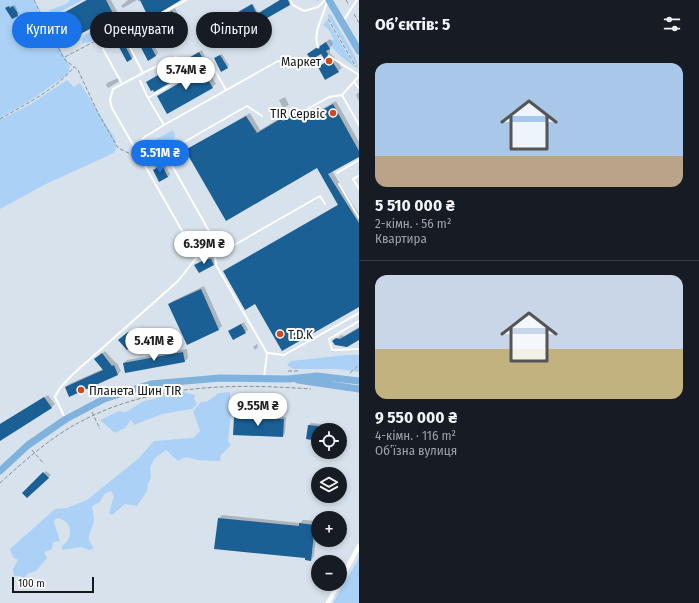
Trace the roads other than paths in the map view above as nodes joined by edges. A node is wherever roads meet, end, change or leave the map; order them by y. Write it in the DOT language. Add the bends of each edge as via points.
graph roads {
  1 [pos="186,0"];
  2 [pos="290,0"];
  3 [pos="327,0"];
  4 [pos="357,0"];
  5 [pos="164,12"];
  6 [pos="342,22"];
  7 [pos="318,47"];
  8 [pos="130,48"];
  9 [pos="103,49"];
  10 [pos="359,51"];
  11 [pos="329,56"];
  12 [pos="300,64"];
  13 [pos="184,70"];
  14 [pos="143,73"];
  15 [pos="359,76"];
  16 [pos="140,81"];
  17 [pos="354,82"];
  18 [pos="122,84"];
  19 [pos="359,88"];
  20 [pos="226,90"];
  21 [pos="342,95"];
  22 [pos="148,98"];
  23 [pos="304,112"];
  24 [pos="262,116"];
  25 [pos="164,125"];
  26 [pos="359,125"];
  27 [pos="134,146"];
  28 [pos="359,160"];
  29 [pos="337,173"];
  30 [pos="359,176"];
  31 [pos="339,184"];
  32 [pos="359,189"];
  33 [pos="324,204"];
  34 [pos="359,218"];
  35 [pos="215,256"];
  36 [pos="197,257"];
  37 [pos="201,257"];
  38 [pos="359,313"];
  39 [pos="359,321"];
  40 [pos="359,349"];
  41 [pos="267,353"];
  42 [pos="264,378"];
  43 [pos="288,378"];
  44 [pos="359,381"];
  45 [pos="359,389"];
  46 [pos="66,419"];
  47 [pos="0,471"];
  48 [pos="359,546"];
  49 [pos="347,567"];
  50 [pos="334,591"];
  51 [pos="328,603"];
  1 -- 5 [label="lane"];
  2 -- 3 [label="lane" via="293,5 304,11 320,6"];
  3 -- 6 [label="highway"];
  3 -- 7 [label="lane" via="317,29"];
  4 -- 6 [label="lane"];
  6 -- 10 [label="highway"];
  8 -- 14 [label="lane"];
  9 -- 18 [label="lane"];
  11 -- 15 [label="lane"];
  12 -- 20 [label="lane" via="278,61"];
  13 -- 14 [label="lane" via="176,57"];
  14 -- 18 [label="lane"];
  15 -- 17 [label="lane"];
  16 -- 22 [label="lane"];
  17 -- 19 [label="lane"];
  17 -- 21 [label="lane"];
  18 -- 27 [label="lane" via="113,89 110,100"];
  20 -- 22 [label="lane" via="210,62"];
  20 -- 25 [label="lane"];
  21 -- 23 [label="lane" via="329,97"];
  21 -- 26 [label="lane"];
  22 -- 25 [label="lane"];
  24 -- 37 [label="lane" via="247,106 165,153 209,231"];
  25 -- 27 [label="lane"];
  27 -- 36 [label="lane"];
  28 -- 29 [label="lane"];
  30 -- 32 [label="lane" via="353,179"];
  31 -- 34 [label="lane"];
  33 -- 35 [label="lane" via="320,196"];
  35 -- 37 [label="lane"];
  35 -- 41 [label="lane" via="216,266"];
  36 -- 37 [label="lane"];
  36 -- 46 [label="lane" via="178,281 60,388 55,397"];
  38 -- 41 [label="lane" via="284,355"];
  39 -- 40 [label="lane" via="329,338 332,350"];
  41 -- 42 [label="lane"];
  42 -- 43 [label="highway"];
  42 -- 46 [label="highway" via="164,382 128,390"];
  43 -- 44 [label="highway" via="317,376"];
  43 -- 45 [label="highway"];
  46 -- 47 [label="highway" via="28,445"];
  48 -- 49 [label="street"];
  50 -- 51 [label="street"];
}
